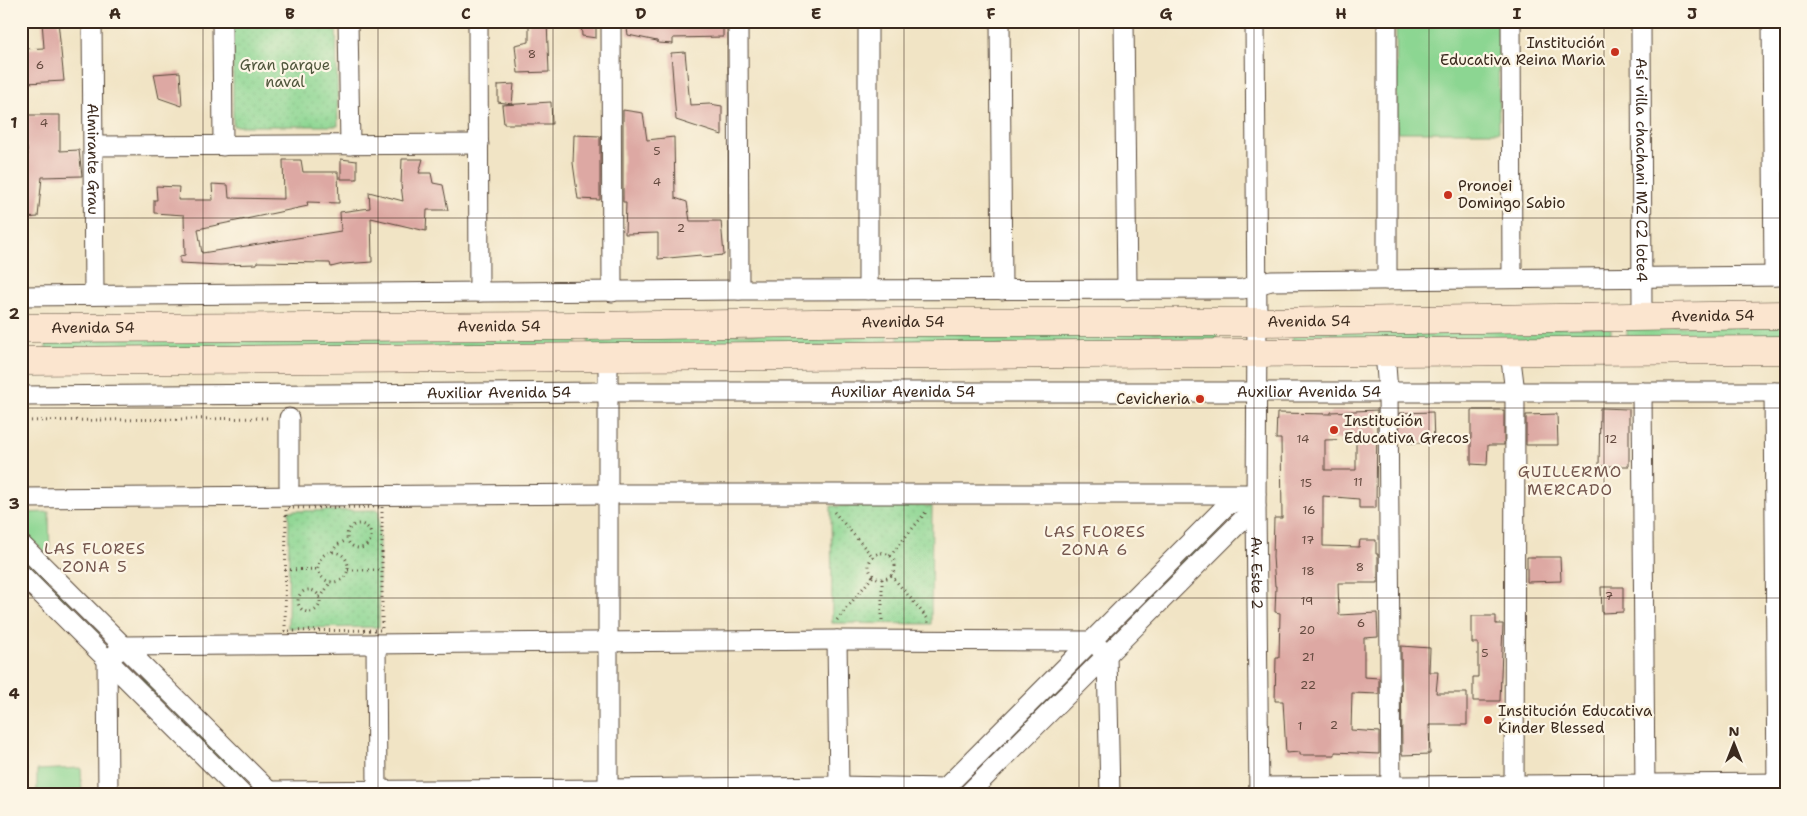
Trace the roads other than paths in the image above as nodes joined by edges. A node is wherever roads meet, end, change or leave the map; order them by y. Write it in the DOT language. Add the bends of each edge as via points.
graph roads {
  1 [pos="92,21"];
  2 [pos="222,21"];
  3 [pos="348,21"];
  4 [pos="478,21"];
  5 [pos="611,21"];
  6 [pos="738,21"];
  7 [pos="868,21"];
  8 [pos="1000,21"];
  9 [pos="1124,21"];
  10 [pos="1255,21"];
  11 [pos="1387,21"];
  12 [pos="1511,21"];
  13 [pos="1641,21"];
  14 [pos="1772,21"];
  15 [pos="479,144"];
  16 [pos="350,145"];
  17 [pos="94,146"];
  18 [pos="223,146"];
  19 [pos="1780,276"];
  20 [pos="1643,277"];
  21 [pos="1512,278"];
  22 [pos="1387,280"];
  23 [pos="1256,286"];
  24 [pos="739,290"];
  25 [pos="868,290"];
  26 [pos="1002,290"];
  27 [pos="1127,290"];
  28 [pos="479,292"];
  29 [pos="612,292"];
  30 [pos="21,296"];
  31 [pos="94,296"];
  32 [pos="1786,315"];
  33 [pos="1642,317"];
  34 [pos="1257,322"];
  35 [pos="21,328"];
  36 [pos="1786,350"];
  37 [pos="1385,352"];
  38 [pos="1510,352"];
  39 [pos="1256,353"];
  40 [pos="608,358"];
  41 [pos="21,361"];
  42 [pos="1256,391"];
  43 [pos="608,392"];
  44 [pos="1388,392"];
  45 [pos="1515,392"];
  46 [pos="1642,392"];
  47 [pos="1780,392"];
  48 [pos="21,396"];
  49 [pos="289,418"];
  50 [pos="289,485"];
  51 [pos="607,494"];
  52 [pos="21,498"];
  53 [pos="1256,500"];
  54 [pos="21,544"];
  55 [pos="21,574"];
  56 [pos="837,640"];
  57 [pos="608,641"];
  58 [pos="1092,641"];
  59 [pos="376,644"];
  60 [pos="124,646"];
  61 [pos="1107,655"];
  62 [pos="107,661"];
  63 [pos="839,786"];
  64 [pos="1780,787"];
  65 [pos="1645,789"];
  66 [pos="378,790"];
  67 [pos="1514,790"];
  68 [pos="1259,791"];
  69 [pos="1390,791"];
  70 [pos="608,792"];
  71 [pos="946,792"];
  72 [pos="269,794"];
  73 [pos="108,795"];
  74 [pos="243,795"];
  75 [pos="967,795"];
  76 [pos="1110,795"];
  1 -- 17 [label="street, Almirante Grau"];
  2 -- 18 [label="street"];
  3 -- 16 [label="street"];
  4 -- 15 [label="street"];
  5 -- 29 [label="street"];
  6 -- 24 [label="street"];
  7 -- 25 [label="street"];
  8 -- 26 [label="street"];
  9 -- 27 [label="street"];
  10 -- 23 [label="street, Av. Este 2"];
  11 -- 22 [label="street"];
  12 -- 21 [label="street"];
  13 -- 20 [label="street, Así villa chachani MZ C2 lote4"];
  14 -- 19 [label="street"];
  15 -- 16 [label="street"];
  15 -- 28 [label="street"];
  16 -- 18 [label="street"];
  17 -- 18 [label="street"];
  17 -- 31 [label="street, Almirante Grau"];
  19 -- 20 [label="street"];
  20 -- 21 [label="street"];
  20 -- 33 [label="street, Así villa chachani MZ C2 lote4"];
  21 -- 22 [label="street"];
  22 -- 23 [label="street" via="1271,281"];
  23 -- 27 [label="street" via="1243,289"];
  23 -- 34 [label="street, Av. Este 2"];
  24 -- 25 [label="street"];
  24 -- 29 [label="street"];
  25 -- 26 [label="street"];
  26 -- 27 [label="street"];
  28 -- 29 [label="street"];
  28 -- 31 [label="street"];
  30 -- 31 [label="street"];
  32 -- 33 [label="main road, Avenida 54"];
  33 -- 34 [label="main road, Avenida 54"];
  34 -- 35 [label="main road, Avenida 54"];
  34 -- 39 [label="street, Av. Este 2"];
  36 -- 38 [label="main road, Avenida 54"];
  37 -- 38 [label="main road, Avenida 54"];
  37 -- 39 [label="main road, Avenida 54"];
  37 -- 44 [label="street"];
  38 -- 45 [label="street"];
  39 -- 40 [label="main road, Avenida 54"];
  39 -- 42 [label="street, Av. Este 2"];
  40 -- 41 [label="main road, Avenida 54"];
  40 -- 43 [label="street"];
  42 -- 43 [label="street, Auxiliar Avenida 54"];
  42 -- 44 [label="street, Auxiliar Avenida 54"];
  42 -- 53 [label="street, Av. Este 2"];
  43 -- 48 [label="street, Auxiliar Avenida 54"];
  43 -- 51 [label="street"];
  44 -- 45 [label="street, Auxiliar Avenida 54"];
  44 -- 69 [label="street"];
  45 -- 46 [label="street, Auxiliar Avenida 54"];
  45 -- 67 [label="street"];
  46 -- 47 [label="street, Auxiliar Avenida 54"];
  46 -- 65 [label="street"];
  47 -- 64 [label="street"];
  49 -- 50 [label="street"];
  51 -- 52 [label="street"];
  51 -- 53 [label="street"];
  51 -- 57 [label="street"];
  53 -- 58 [label="street" via="1226,506"];
  53 -- 61 [label="street"];
  53 -- 68 [label="street, Av. Este 2"];
  54 -- 60 [label="street"];
  55 -- 62 [label="street"];
  56 -- 57 [label="street"];
  56 -- 58 [label="street"];
  56 -- 63 [label="street"];
  57 -- 59 [label="street"];
  57 -- 70 [label="street"];
  58 -- 61 [label="street"];
  58 -- 71 [label="street"];
  59 -- 60 [label="street"];
  59 -- 66 [label="street"];
  60 -- 62 [label="street"];
  60 -- 72 [label="street"];
  61 -- 75 [label="street"];
  61 -- 76 [label="street"];
  62 -- 73 [label="street"];
  62 -- 74 [label="street"];
  63 -- 70 [label="street"];
  63 -- 71 [label="street"];
  64 -- 65 [label="street"];
  65 -- 67 [label="street"];
  66 -- 70 [label="street"];
  66 -- 72 [label="street"];
  67 -- 69 [label="street"];
  68 -- 69 [label="street"];
}
